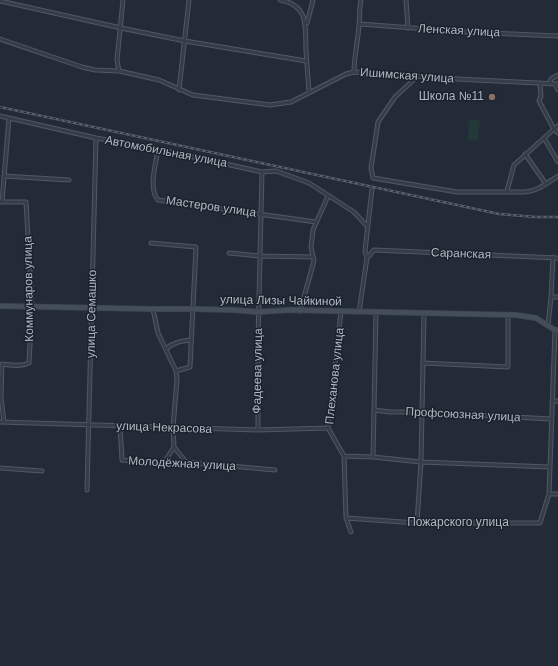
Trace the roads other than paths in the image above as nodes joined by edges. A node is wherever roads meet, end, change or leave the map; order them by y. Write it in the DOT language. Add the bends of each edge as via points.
graph roads {
  1 [pos="123,0"];
  2 [pos="189,0"];
  3 [pos="280,0"];
  4 [pos="313,0"];
  5 [pos="361,0"];
  6 [pos="406,0"];
  7 [pos="0,1"];
  8 [pos="360,24"];
  9 [pos="306,25"];
  10 [pos="121,28"];
  11 [pos="408,28"];
  12 [pos="558,36"];
  13 [pos="0,39"];
  14 [pos="185,41"];
  15 [pos="306,61"];
  16 [pos="118,71"];
  17 [pos="354,72"];
  18 [pos="558,75"];
  19 [pos="418,76"];
  20 [pos="540,84"];
  21 [pos="549,84"];
  22 [pos="557,84"];
  23 [pos="179,90"];
  24 [pos="558,90"];
  25 [pos="309,92"];
  26 [pos="0,116"];
  27 [pos="9,118"];
  28 [pos="558,126"];
  29 [pos="554,129"];
  30 [pos="558,133"];
  31 [pos="96,138"];
  32 [pos="544,138"];
  33 [pos="158,149"];
  34 [pos="525,154"];
  35 [pos="0,162"];
  36 [pos="5,162"];
  37 [pos="558,162"];
  38 [pos="262,172"];
  39 [pos="4,176"];
  40 [pos="558,176"];
  41 [pos="69,180"];
  42 [pos="546,184"];
  43 [pos="372,189"];
  44 [pos="507,191"];
  45 [pos="328,196"];
  46 [pos="1,202"];
  47 [pos="260,214"];
  48 [pos="316,222"];
  49 [pos="367,226"];
  50 [pos="151,243"];
  51 [pos="229,253"];
  52 [pos="260,256"];
  53 [pos="313,257"];
  54 [pos="553,257"];
  55 [pos="367,258"];
  56 [pos="558,258"];
  57 [pos="551,296"];
  58 [pos="558,297"];
  59 [pos="0,306"];
  60 [pos="32,306"];
  61 [pos="92,308"];
  62 [pos="152,309"];
  63 [pos="194,309"];
  64 [pos="300,311"];
  65 [pos="259,312"];
  66 [pos="341,312"];
  67 [pos="358,312"];
  68 [pos="376,313"];
  69 [pos="424,313"];
  70 [pos="508,315"];
  71 [pos="548,326"];
  72 [pos="557,330"];
  73 [pos="191,340"];
  74 [pos="166,349"];
  75 [pos="557,357"];
  76 [pos="423,363"];
  77 [pos="176,371"];
  78 [pos="552,401"];
  79 [pos="558,401"];
  80 [pos="374,410"];
  81 [pos="422,412"];
  82 [pos="551,419"];
  83 [pos="2,422"];
  84 [pos="90,425"];
  85 [pos="120,427"];
  86 [pos="172,428"];
  87 [pos="328,428"];
  88 [pos="258,430"];
  89 [pos="174,447"];
  90 [pos="344,456"];
  91 [pos="372,457"];
  92 [pos="186,462"];
  93 [pos="421,462"];
  94 [pos="163,464"];
  95 [pos="550,467"];
  96 [pos="0,468"];
  97 [pos="275,470"];
  98 [pos="42,471"];
  99 [pos="87,490"];
  100 [pos="549,494"];
  101 [pos="558,494"];
  102 [pos="346,518"];
  103 [pos="417,524"];
  104 [pos="351,532"];
  1 -- 10 [label="street"];
  2 -- 14 [label="street"];
  3 -- 9 [label="street" via="290,2 298,8 304,16"];
  4 -- 9 [label="street"];
  5 -- 8 [label="street"];
  6 -- 11 [label="street"];
  7 -- 10 [label="street"];
  8 -- 11 [label="street, Ленская улица"];
  8 -- 17 [label="street"];
  9 -- 15 [label="street"];
  10 -- 14 [label="street"];
  10 -- 16 [label="street"];
  11 -- 12 [label="street, Ленская улица"];
  13 -- 16 [label="street, Ишимская улица" via="82,67"];
  14 -- 15 [label="street"];
  14 -- 23 [label="street"];
  15 -- 25 [label="street"];
  16 -- 23 [label="street, Ишимская улица" via="160,80"];
  17 -- 19 [label="street, Ишимская улица"];
  17 -- 25 [label="street, Ишимская улица"];
  18 -- 21 [label="street" via="551,79"];
  19 -- 20 [label="street, Ишимская улица"];
  19 -- 44 [label="street" via="395,97 378,122 371,168 373,178 457,192"];
  20 -- 21 [label="street, Ишимская улица"];
  20 -- 29 [label="street" via="539,101"];
  21 -- 22 [label="street, Ишимская улица"];
  22 -- 24 [label="street"];
  23 -- 25 [label="street, Ишимская улица" via="207,98 270,105 291,102"];
  26 -- 27 [label="street, Автомобильная улица"];
  27 -- 31 [label="street, Автомобильная улица"];
  27 -- 36 [label="street"];
  28 -- 29 [label="street"];
  29 -- 30 [label="street"];
  29 -- 32 [label="street"];
  31 -- 33 [label="street, Автомобильная улица"];
  31 -- 61 [label="street, улица Семашко"];
  32 -- 34 [label="street"];
  32 -- 37 [label="street"];
  33 -- 38 [label="street, Автомобильная улица"];
  33 -- 47 [label="street, Мастеров улица" via="153,188 158,200"];
  34 -- 42 [label="street"];
  34 -- 44 [label="street" via="513,167"];
  35 -- 36 [label="street"];
  36 -- 39 [label="street"];
  38 -- 45 [label="street, Автомобильная улица" via="276,171 309,183"];
  38 -- 47 [label="street, Фадеева улица"];
  39 -- 41 [label="street"];
  39 -- 46 [label="street"];
  40 -- 42 [label="street"];
  42 -- 44 [label="street" via="532,191"];
  43 -- 49 [label="street"];
  45 -- 48 [label="street"];
  45 -- 49 [label="street, Автомобильная улица" via="354,212"];
  46 -- 60 [label="street, Коммунаров улица" via="26,202"];
  47 -- 48 [label="street, Мастеров улица"];
  47 -- 52 [label="street, Фадеева улица"];
  48 -- 53 [label="street" via="311,247"];
  49 -- 55 [label="street"];
  50 -- 63 [label="street" via="196,247"];
  51 -- 52 [label="street"];
  52 -- 53 [label="street"];
  52 -- 65 [label="street, Фадеева улица"];
  53 -- 64 [label="street"];
  54 -- 55 [label="street, Саранская" via="374,250"];
  54 -- 56 [label="street, Саранская"];
  54 -- 57 [label="street"];
  55 -- 67 [label="street"];
  57 -- 58 [label="street"];
  57 -- 71 [label="street"];
  59 -- 60 [label="street, улица Лизы Чайкиной"];
  60 -- 61 [label="street, улица Лизы Чайкиной"];
  60 -- 83 [label="street, Коммунаров улица" via="29,363 2,364"];
  61 -- 62 [label="street, улица Лизы Чайкиной"];
  61 -- 84 [label="street, улица Семашко"];
  62 -- 63 [label="street, улица Лизы Чайкиной"];
  62 -- 74 [label="street" via="158,333"];
  63 -- 65 [label="street, улица Лизы Чайкиной"];
  63 -- 73 [label="street"];
  64 -- 65 [label="street, улица Лизы Чайкиной"];
  64 -- 66 [label="street, улица Лизы Чайкиной"];
  65 -- 88 [label="street, Фадеева улица"];
  66 -- 67 [label="street, улица Лизы Чайкиной"];
  66 -- 87 [label="street, Плеханова улица"];
  67 -- 68 [label="street, улица Лизы Чайкиной"];
  68 -- 69 [label="street, улица Лизы Чайкиной"];
  68 -- 80 [label="street"];
  69 -- 70 [label="street, улица Лизы Чайкиной"];
  69 -- 76 [label="street"];
  70 -- 71 [label="street, улица Лизы Чайкиной" via="536,318"];
  70 -- 76 [label="street" via="508,367"];
  71 -- 72 [label="street, улица Лизы Чайкиной"];
  72 -- 75 [label="street"];
  73 -- 74 [label="street" via="179,341"];
  73 -- 77 [label="street" via="190,367"];
  74 -- 77 [label="street"];
  75 -- 78 [label="street"];
  76 -- 81 [label="street"];
  77 -- 86 [label="street"];
  78 -- 79 [label="street"];
  78 -- 82 [label="street"];
  80 -- 81 [label="street, Профсоюзная улица"];
  80 -- 91 [label="street"];
  81 -- 82 [label="street, Профсоюзная улица"];
  81 -- 93 [label="street"];
  82 -- 95 [label="street"];
  83 -- 84 [label="street, улица Некрасова"];
  84 -- 85 [label="street, улица Некрасова"];
  84 -- 99 [label="street, улица Семашко"];
  85 -- 86 [label="street, улица Некрасова"];
  85 -- 94 [label="street, Молодёжная улица" via="122,460"];
  86 -- 88 [label="street, улица Некрасова"];
  86 -- 89 [label="street"];
  87 -- 88 [label="street, улица Некрасова"];
  87 -- 90 [label="street, Плеханова улица"];
  89 -- 92 [label="street"];
  89 -- 94 [label="street"];
  90 -- 91 [label="street"];
  90 -- 102 [label="street, Плеханова улица"];
  91 -- 93 [label="street"];
  92 -- 94 [label="street, Молодёжная улица"];
  92 -- 97 [label="street, Молодёжная улица"];
  93 -- 95 [label="street"];
  93 -- 103 [label="street"];
  95 -- 100 [label="street"];
  96 -- 98 [label="street"];
  100 -- 101 [label="street"];
  100 -- 103 [label="street, Пожарского улица" via="540,523"];
  102 -- 103 [label="street, Пожарского улица"];
  102 -- 104 [label="street, Плеханова улица"];
}
